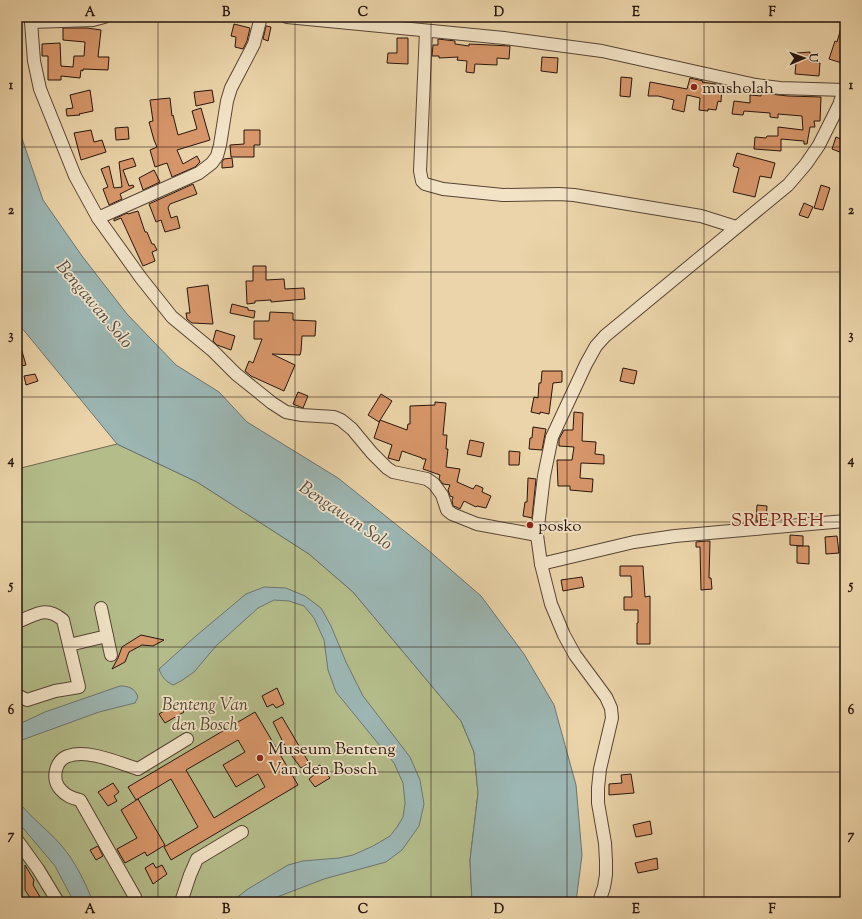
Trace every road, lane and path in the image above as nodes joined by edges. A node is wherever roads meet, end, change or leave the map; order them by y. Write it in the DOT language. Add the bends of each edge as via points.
graph roads {
  1 [pos="104,17"];
  2 [pos="261,17"];
  3 [pos="287,17"];
  4 [pos="31,20"];
  5 [pos="426,31"];
  6 [pos="844,89"];
  7 [pos="98,218"];
  8 [pos="736,227"];
  9 [pos="845,521"];
  10 [pos="537,535"];
  11 [pos="541,564"];
  12 [pos="101,608"];
  13 [pos="17,622"];
  14 [pos="107,636"];
  15 [pos="69,645"];
  16 [pos="111,655"];
  17 [pos="20,700"];
  18 [pos="187,739"];
  19 [pos="242,832"];
  20 [pos="17,840"];
  21 [pos="58,902"];
  22 [pos="134,902"];
  23 [pos="181,902"];
  24 [pos="599,902"];
  1 -- 4 [label="street" via="93,20"];
  2 -- 7 [label="street" via="254,44 231,88 220,145 212,163 199,173"];
  3 -- 5 [label="street"];
  4 -- 7 [label="street" via="34,60 40,89 75,176"];
  5 -- 6 [label="street" via="602,51 756,85"];
  5 -- 8 [label="street" via="420,171 425,184 443,190 503,195 582,196 701,216"];
  6 -- 8 [label="street" via="839,105 806,164 788,185"];
  7 -- 10 [label="street" via="140,278 172,317 272,403 286,412 341,420 387,468 427,479 434,484 442,495 447,510 452,514 478,524"];
  8 -- 10 [label="street" via="596,346 552,437 544,476"];
  9 -- 11 [label="street" via="676,536 626,544"];
  10 -- 11 [label="street"];
  11 -- 24 [label="street" via="551,604 564,635 611,708 612,725 602,760 598,788 606,862 604,887"];
  12 -- 14 [label="street"];
  13 -- 15 [label="street" via="45,611 51,612 63,620"];
  14 -- 15 [label="street"];
  14 -- 16 [label="street"];
  15 -- 17 [label="street" via="79,687"];
  18 -- 22 [label="street" via="138,769 79,754 68,756 56,768 59,788 67,796 80,800 135,897"];
  19 -- 23 [label="street" via="196,859"];
  20 -- 21 [label="street" via="38,868"];
}
